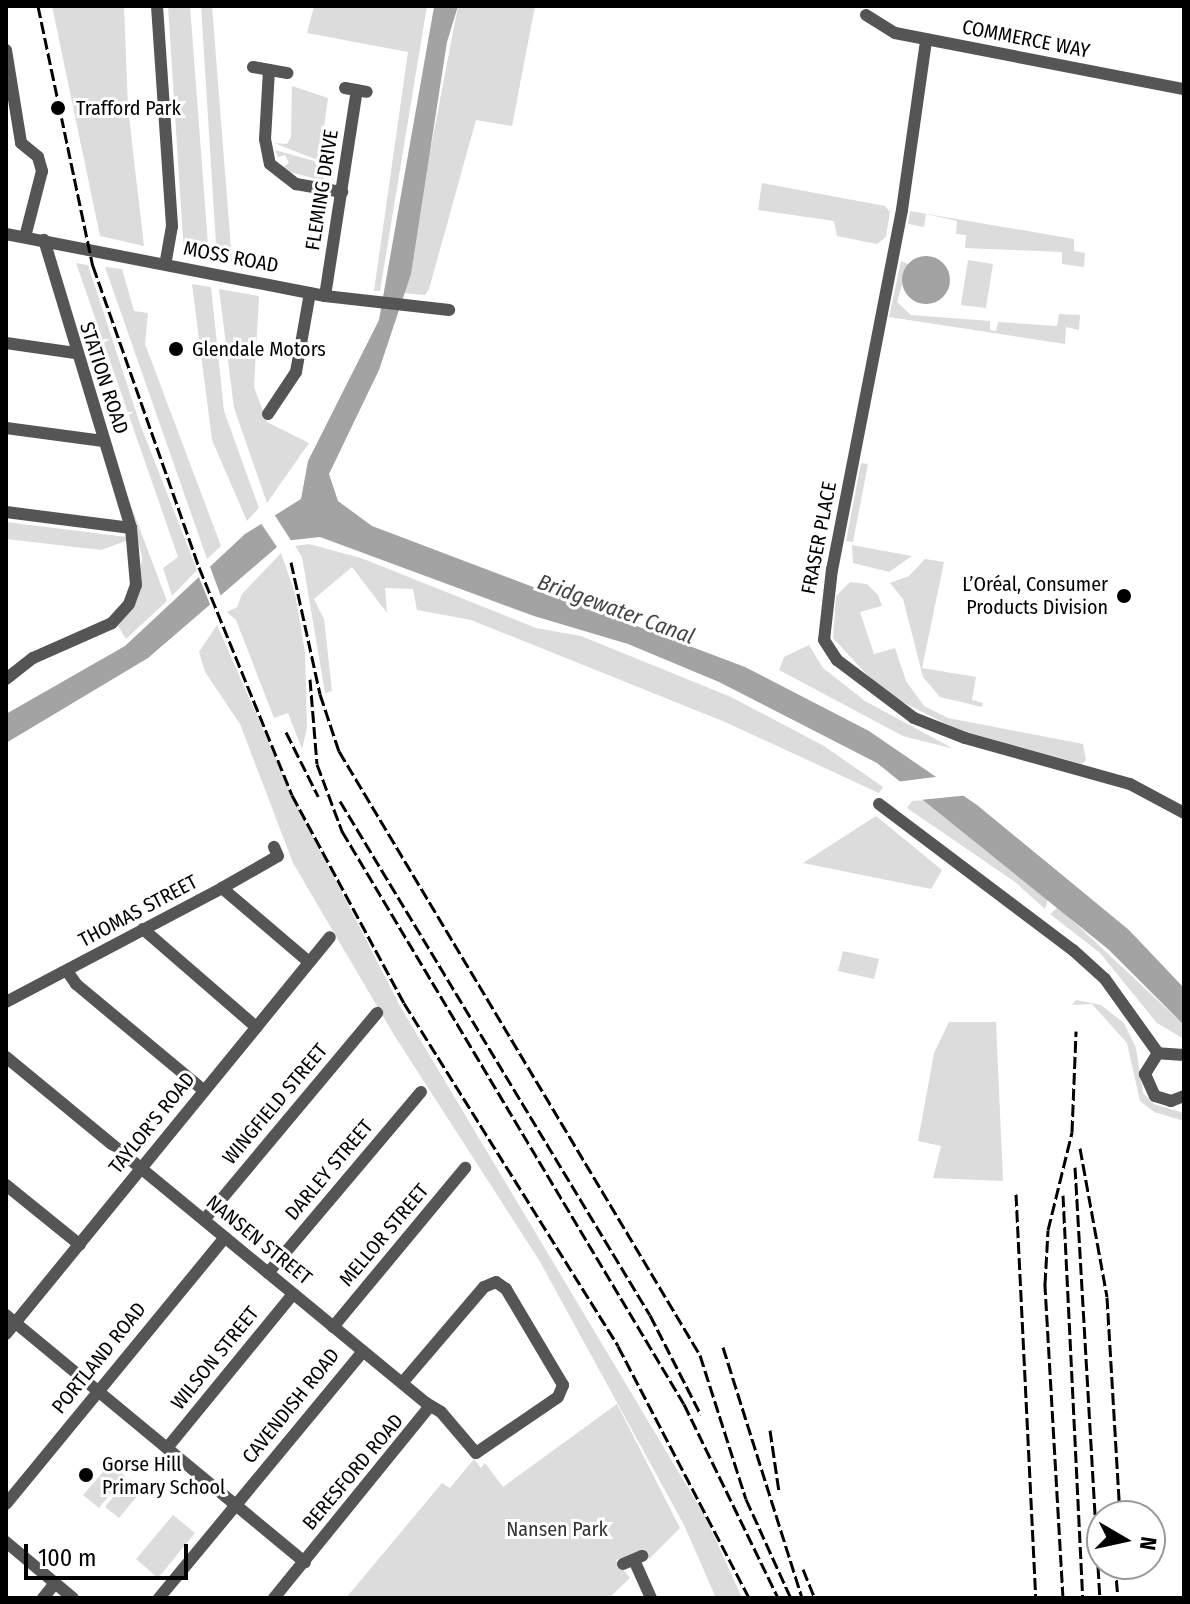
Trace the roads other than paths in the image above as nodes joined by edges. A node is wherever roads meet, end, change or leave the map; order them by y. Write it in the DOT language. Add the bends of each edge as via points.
graph roads {
  1 [pos="157,6"];
  2 [pos="866,15"];
  3 [pos="926,41"];
  4 [pos="6,50"];
  5 [pos="253,67"];
  6 [pos="269,70"];
  7 [pos="287,73"];
  8 [pos="1184,89"];
  9 [pos="356,90"];
  10 [pos="342,192"];
  11 [pos="6,234"];
  12 [pos="25,237"];
  13 [pos="44,240"];
  14 [pos="165,264"];
  15 [pos="310,293"];
  16 [pos="325,296"];
  17 [pos="449,310"];
  18 [pos="6,343"];
  19 [pos="75,353"];
  20 [pos="270,405"];
  21 [pos="6,428"];
  22 [pos="103,441"];
  23 [pos="6,512"];
  24 [pos="131,528"];
  25 [pos="6,679"];
  26 [pos="879,804"];
  27 [pos="1184,813"];
  28 [pos="274,847"];
  29 [pos="222,888"];
  30 [pos="143,929"];
  31 [pos="330,937"];
  32 [pos="309,962"];
  33 [pos="67,971"];
  34 [pos="6,1002"];
  35 [pos="377,1013"];
  36 [pos="256,1027"];
  37 [pos="1158,1053"];
  38 [pos="1184,1055"];
  39 [pos="6,1057"];
  40 [pos="203,1090"];
  41 [pos="421,1092"];
  42 [pos="1184,1096"];
  43 [pos="1171,1101"];
  44 [pos="1184,1107"];
  45 [pos="139,1167"];
  46 [pos="465,1168"];
  47 [pos="6,1185"];
  48 [pos="204,1220"];
  49 [pos="225,1237"];
  50 [pos="80,1245"];
  51 [pos="268,1273"];
  52 [pos="293,1294"];
  53 [pos="10,1319"];
  54 [pos="333,1327"];
  55 [pos="6,1334"];
  56 [pos="363,1351"];
  57 [pos="402,1383"];
  58 [pos="99,1391"];
  59 [pos="430,1406"];
  60 [pos="167,1448"];
  61 [pos="6,1504"];
  62 [pos="236,1505"];
  63 [pos="6,1542"];
  64 [pos="633,1560"];
  65 [pos="305,1562"];
  66 [pos="55,1583"];
  67 [pos="43,1598"];
  68 [pos="73,1598"];
  69 [pos="159,1598"];
  70 [pos="274,1598"];
  71 [pos="651,1598"];
  1 -- 14 [label="street" via="172,226"];
  2 -- 3 [label="street, COMMERCE WAY" via="883,30"];
  3 -- 8 [label="street, COMMERCE WAY"];
  3 -- 27 [label="street, FRASER PLACE" via="902,210 832,569 824,640 837,660 914,718 965,738 1130,784"];
  4 -- 12 [label="street" via="14,72 21,143 38,157 42,171"];
  5 -- 6 [label="street"];
  6 -- 7 [label="street"];
  6 -- 10 [label="street" via="265,139 270,164 296,184"];
  9 -- 10 [label="street, FLEMING DRIVE"];
  10 -- 16 [label="street, FLEMING DRIVE"];
  11 -- 12 [label="street, MOSS ROAD"];
  12 -- 13 [label="street, MOSS ROAD"];
  13 -- 14 [label="street, MOSS ROAD"];
  13 -- 19 [label="street, STATION ROAD"];
  14 -- 15 [label="street, MOSS ROAD"];
  15 -- 16 [label="street, MOSS ROAD"];
  15 -- 20 [label="street" via="298,366"];
  16 -- 17 [label="street, MOSS ROAD"];
  18 -- 19 [label="street"];
  19 -- 22 [label="street, STATION ROAD"];
  21 -- 22 [label="street"];
  22 -- 24 [label="street, STATION ROAD"];
  23 -- 24 [label="street"];
  24 -- 25 [label="street, STATION ROAD" via="136,585 124,612 91,635 33,658"];
  26 -- 37 [label="street" via="1073,950 1105,979"];
  28 -- 29 [label="street, THOMAS STREET" via="278,856"];
  29 -- 30 [label="street, THOMAS STREET"];
  29 -- 32 [label="street"];
  30 -- 33 [label="street, THOMAS STREET"];
  30 -- 36 [label="street"];
  31 -- 32 [label="street, TAYLOR'S ROAD"];
  32 -- 36 [label="street, TAYLOR'S ROAD"];
  33 -- 34 [label="street, THOMAS STREET"];
  33 -- 40 [label="street"];
  35 -- 48 [label="street, WINGFIELD STREET"];
  36 -- 40 [label="street, TAYLOR'S ROAD"];
  37 -- 38 [label="street"];
  37 -- 43 [label="street" via="1147,1066 1146,1082 1155,1096"];
  39 -- 45 [label="street, NANSEN STREET"];
  40 -- 45 [label="street, TAYLOR'S ROAD"];
  41 -- 51 [label="street, DARLEY STREET"];
  42 -- 43 [label="street"];
  43 -- 44 [label="street"];
  45 -- 48 [label="street, NANSEN STREET"];
  45 -- 50 [label="street, TAYLOR'S ROAD"];
  46 -- 54 [label="street, MELLOR STREET"];
  47 -- 50 [label="street"];
  48 -- 49 [label="street, NANSEN STREET"];
  49 -- 51 [label="street, NANSEN STREET"];
  49 -- 58 [label="street, PORTLAND ROAD"];
  50 -- 53 [label="street, TAYLOR'S ROAD"];
  51 -- 52 [label="street, NANSEN STREET"];
  52 -- 54 [label="street, NANSEN STREET"];
  52 -- 60 [label="street, WILSON STREET"];
  53 -- 55 [label="street, TAYLOR'S ROAD"];
  53 -- 58 [label="street"];
  54 -- 56 [label="street, NANSEN STREET"];
  56 -- 57 [label="street, NANSEN STREET"];
  56 -- 62 [label="street, CAVENDISH ROAD"];
  57 -- 59 [label="street, NANSEN STREET"];
  57 -- 59 [label="street, NANSEN STREET" via="484,1287 501,1283 563,1389 482,1452 474,1451"];
  58 -- 60 [label="street"];
  58 -- 61 [label="street, PORTLAND ROAD"];
  59 -- 65 [label="street, BERESFORD ROAD"];
  60 -- 62 [label="street"];
  62 -- 65 [label="street"];
  62 -- 69 [label="street, CAVENDISH ROAD"];
  63 -- 66 [label="street"];
  64 -- 71 [label="street"];
  65 -- 70 [label="street, BERESFORD ROAD"];
  66 -- 67 [label="street"];
  66 -- 68 [label="street"];
}
